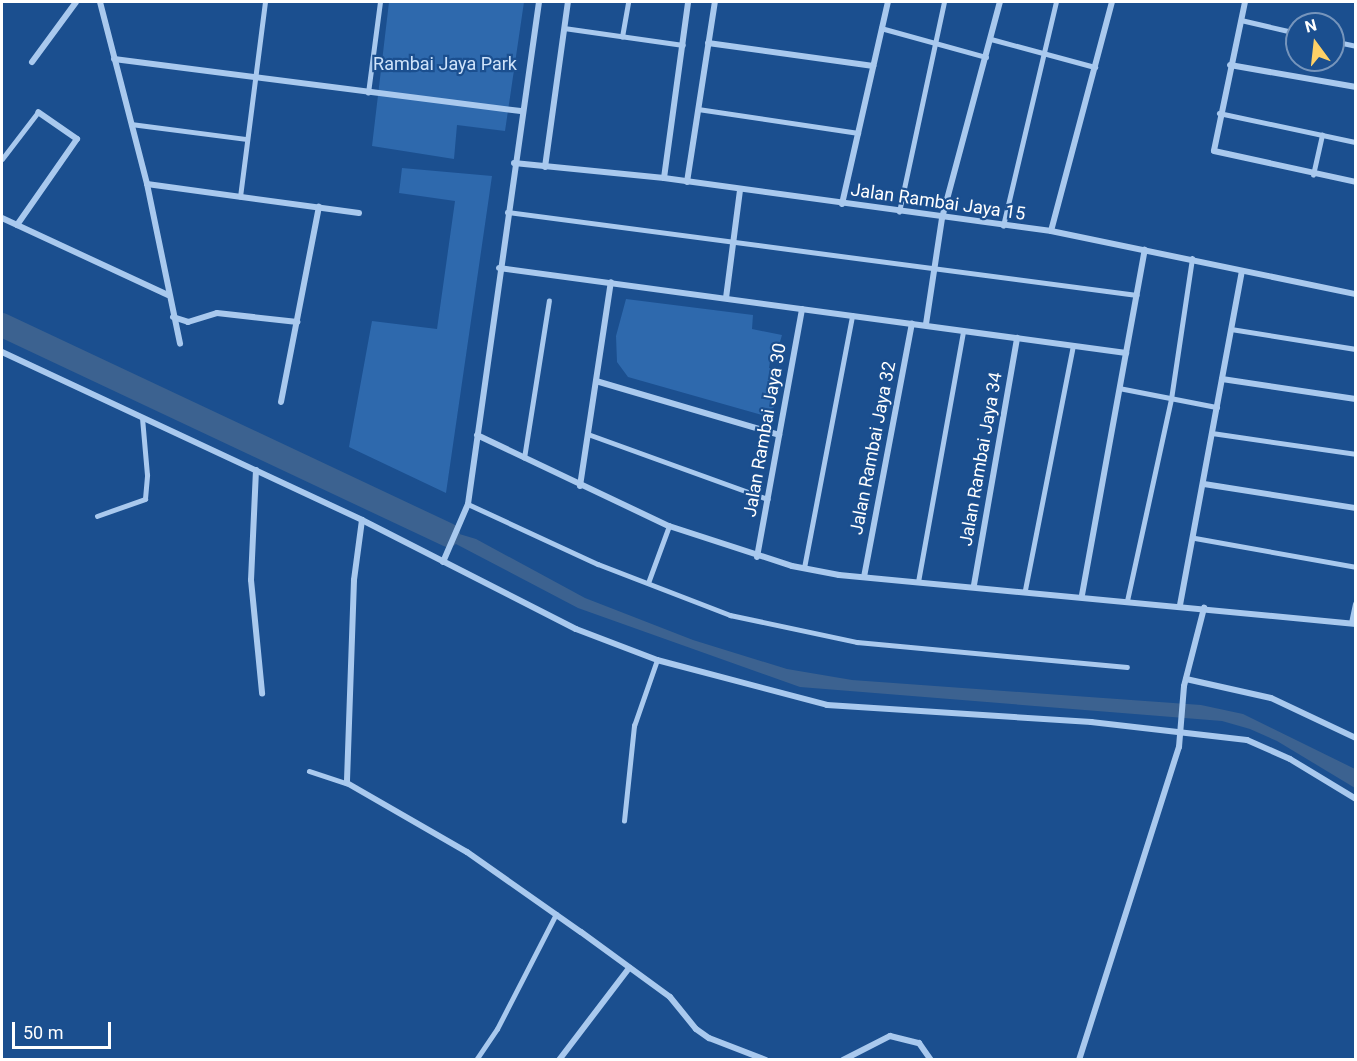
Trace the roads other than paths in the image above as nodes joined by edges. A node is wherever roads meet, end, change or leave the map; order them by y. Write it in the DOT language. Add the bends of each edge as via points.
graph roads {
  1 [pos="76,2"];
  2 [pos="100,2"];
  3 [pos="265,2"];
  4 [pos="380,2"];
  5 [pos="539,2"];
  6 [pos="568,2"];
  7 [pos="628,2"];
  8 [pos="688,2"];
  9 [pos="715,2"];
  10 [pos="888,2"];
  11 [pos="944,2"];
  12 [pos="1000,2"];
  13 [pos="1056,2"];
  14 [pos="1112,2"];
  15 [pos="1245,2"];
  16 [pos="1241,20"];
  17 [pos="564,28"];
  18 [pos="881,28"];
  19 [pos="1285,30"];
  20 [pos="622,37"];
  21 [pos="991,39"];
  22 [pos="708,43"];
  23 [pos="934,43"];
  24 [pos="683,45"];
  25 [pos="1046,54"];
  26 [pos="986,57"];
  27 [pos="114,59"];
  28 [pos="32,62"];
  29 [pos="1230,65"];
  30 [pos="873,66"];
  31 [pos="1096,67"];
  32 [pos="255,78"];
  33 [pos="1356,87"];
  34 [pos="368,93"];
  35 [pos="698,109"];
  36 [pos="521,111"];
  37 [pos="38,112"];
  38 [pos="1219,113"];
  39 [pos="131,124"];
  40 [pos="858,133"];
  41 [pos="1322,135"];
  42 [pos="248,140"];
  43 [pos="1356,142"];
  44 [pos="2,159"];
  45 [pos="513,163"];
  46 [pos="545,167"];
  47 [pos="1312,175"];
  48 [pos="664,178"];
  49 [pos="687,182"];
  50 [pos="1356,183"];
  51 [pos="147,184"];
  52 [pos="740,190"];
  53 [pos="240,197"];
  54 [pos="842,204"];
  55 [pos="319,207"];
  56 [pos="507,212"];
  57 [pos="899,212"];
  58 [pos="359,213"];
  59 [pos="2,218"];
  60 [pos="942,218"];
  61 [pos="17,225"];
  62 [pos="1003,226"];
  63 [pos="1051,231"];
  64 [pos="735,242"];
  65 [pos="1145,249"];
  66 [pos="1192,259"];
  67 [pos="499,268"];
  68 [pos="934,269"];
  69 [pos="1242,272"];
  70 [pos="611,282"];
  71 [pos="1356,294"];
  72 [pos="168,295"];
  73 [pos="1137,295"];
  74 [pos="726,298"];
  75 [pos="549,301"];
  76 [pos="802,309"];
  77 [pos="852,316"];
  78 [pos="173,318"];
  79 [pos="297,322"];
  80 [pos="912,324"];
  81 [pos="926,324"];
  82 [pos="1232,328"];
  83 [pos="964,330"];
  84 [pos="1017,338"];
  85 [pos="180,344"];
  86 [pos="1073,346"];
  87 [pos="1356,349"];
  88 [pos="2,352"];
  89 [pos="1126,353"];
  90 [pos="1222,379"];
  91 [pos="596,381"];
  92 [pos="1119,388"];
  93 [pos="1171,399"];
  94 [pos="1356,399"];
  95 [pos="281,402"];
  96 [pos="1217,407"];
  97 [pos="142,418"];
  98 [pos="588,434"];
  99 [pos="1212,434"];
  100 [pos="477,435"];
  101 [pos="779,435"];
  102 [pos="1356,454"];
  103 [pos="524,458"];
  104 [pos="256,470"];
  105 [pos="1204,484"];
  106 [pos="580,486"];
  107 [pos="768,499"];
  108 [pos="468,504"];
  109 [pos="1356,508"];
  110 [pos="97,516"];
  111 [pos="362,520"];
  112 [pos="669,526"];
  113 [pos="1195,538"];
  114 [pos="757,557"];
  115 [pos="443,562"];
  116 [pos="1356,567"];
  117 [pos="804,568"];
  118 [pos="864,577"];
  119 [pos="918,582"];
  120 [pos="648,583"];
  121 [pos="974,585"];
  122 [pos="1025,590"];
  123 [pos="1082,596"];
  124 [pos="1127,601"];
  125 [pos="1356,604"];
  126 [pos="1180,605"];
  127 [pos="1204,608"];
  128 [pos="1354,623"];
  129 [pos="657,660"];
  130 [pos="1127,667"];
  131 [pos="1186,679"];
  132 [pos="262,693"];
  133 [pos="1180,735"];
  134 [pos="1356,738"];
  135 [pos="309,771"];
  136 [pos="347,783"];
  137 [pos="1356,800"];
  138 [pos="624,821"];
  139 [pos="556,915"];
  140 [pos="629,968"];
  141 [pos="476,1059"];
  142 [pos="559,1059"];
  143 [pos="766,1059"];
  144 [pos="843,1059"];
  145 [pos="931,1059"];
  146 [pos="1079,1059"];
  1 -- 28 [label="street"];
  2 -- 27 [label="street"];
  3 -- 32 [label="lane"];
  4 -- 34 [label="lane"];
  5 -- 36 [label="street"];
  6 -- 17 [label="street"];
  7 -- 20 [label="lane"];
  8 -- 24 [label="street"];
  9 -- 22 [label="street"];
  10 -- 18 [label="street"];
  11 -- 23 [label="lane"];
  12 -- 21 [label="street"];
  13 -- 25 [label="lane"];
  14 -- 31 [label="street"];
  15 -- 16 [label="street"];
  16 -- 19 [label="lane"];
  16 -- 29 [label="street"];
  17 -- 20 [label="lane"];
  17 -- 46 [label="street"];
  18 -- 23 [label="lane"];
  18 -- 30 [label="street"];
  20 -- 24 [label="lane"];
  21 -- 25 [label="lane"];
  21 -- 26 [label="street"];
  22 -- 30 [label="street"];
  22 -- 35 [label="street"];
  23 -- 26 [label="lane"];
  23 -- 57 [label="lane"];
  24 -- 48 [label="street"];
  25 -- 31 [label="lane"];
  25 -- 62 [label="lane"];
  26 -- 60 [label="street"];
  27 -- 32 [label="street"];
  27 -- 39 [label="street"];
  29 -- 33 [label="street"];
  29 -- 38 [label="street"];
  30 -- 40 [label="street"];
  31 -- 63 [label="street"];
  32 -- 34 [label="street"];
  32 -- 42 [label="lane"];
  34 -- 36 [label="street"];
  35 -- 40 [label="lane"];
  35 -- 49 [label="street"];
  36 -- 45 [label="street"];
  37 -- 44 [label="lane"];
  37 -- 61 [label="street" via="77,139"];
  38 -- 41 [label="lane"];
  38 -- 47 [label="street" via="1214,152"];
  39 -- 42 [label="lane"];
  39 -- 51 [label="street"];
  40 -- 54 [label="street"];
  41 -- 43 [label="lane"];
  41 -- 47 [label="lane"];
  42 -- 53 [label="lane"];
  45 -- 46 [label="street, Jalan Rambai Jaya 15"];
  45 -- 56 [label="street"];
  46 -- 48 [label="street, Jalan Rambai Jaya 15"];
  47 -- 50 [label="street"];
  48 -- 49 [label="street, Jalan Rambai Jaya 15"];
  49 -- 52 [label="street, Jalan Rambai Jaya 15"];
  51 -- 53 [label="street"];
  51 -- 72 [label="street"];
  52 -- 54 [label="street, Jalan Rambai Jaya 15"];
  52 -- 64 [label="street"];
  53 -- 55 [label="street"];
  54 -- 57 [label="street, Jalan Rambai Jaya 15"];
  55 -- 58 [label="street"];
  55 -- 79 [label="street"];
  56 -- 64 [label="lane"];
  56 -- 67 [label="street"];
  57 -- 60 [label="street, Jalan Rambai Jaya 15"];
  59 -- 61 [label="street"];
  60 -- 62 [label="street, Jalan Rambai Jaya 15"];
  60 -- 68 [label="street"];
  61 -- 72 [label="street"];
  62 -- 63 [label="street, Jalan Rambai Jaya 15"];
  63 -- 65 [label="street, Jalan Rambai Jaya 15"];
  64 -- 68 [label="lane"];
  64 -- 74 [label="street"];
  65 -- 66 [label="street, Jalan Rambai Jaya 15"];
  65 -- 73 [label="street"];
  66 -- 69 [label="street, Jalan Rambai Jaya 15"];
  66 -- 93 [label="lane"];
  67 -- 70 [label="street"];
  67 -- 100 [label="street"];
  68 -- 73 [label="lane"];
  68 -- 81 [label="street"];
  69 -- 71 [label="street, Jalan Rambai Jaya 15"];
  69 -- 82 [label="street"];
  70 -- 74 [label="street"];
  70 -- 91 [label="street"];
  72 -- 78 [label="street"];
  73 -- 89 [label="street"];
  74 -- 76 [label="street"];
  75 -- 103 [label="lane"];
  76 -- 77 [label="street"];
  76 -- 101 [label="street, Jalan Rambai Jaya 30"];
  77 -- 80 [label="street"];
  77 -- 117 [label="lane"];
  78 -- 79 [label="street" via="188,322 217,313"];
  78 -- 85 [label="street"];
  79 -- 95 [label="street"];
  80 -- 81 [label="street"];
  80 -- 118 [label="street, Jalan Rambai Jaya 32"];
  81 -- 83 [label="street"];
  82 -- 87 [label="lane"];
  82 -- 90 [label="street"];
  83 -- 84 [label="street"];
  83 -- 119 [label="lane"];
  84 -- 86 [label="street"];
  84 -- 121 [label="street, Jalan Rambai Jaya 34"];
  86 -- 89 [label="street"];
  86 -- 122 [label="lane"];
  88 -- 97 [label="street"];
  89 -- 92 [label="street"];
  90 -- 94 [label="street"];
  90 -- 96 [label="street"];
  91 -- 98 [label="street"];
  91 -- 101 [label="street"];
  92 -- 93 [label="lane"];
  92 -- 123 [label="street"];
  93 -- 96 [label="lane"];
  93 -- 124 [label="lane"];
  96 -- 99 [label="street"];
  97 -- 104 [label="street"];
  97 -- 110 [label="lane" via="145,499"];
  98 -- 106 [label="street"];
  98 -- 107 [label="lane"];
  99 -- 102 [label="lane"];
  99 -- 105 [label="street"];
  100 -- 103 [label="street"];
  100 -- 108 [label="street"];
  101 -- 107 [label="street, Jalan Rambai Jaya 30"];
  103 -- 106 [label="street"];
  104 -- 111 [label="street"];
  104 -- 132 [label="street" via="251,580"];
  105 -- 109 [label="street"];
  105 -- 113 [label="street"];
  106 -- 112 [label="street"];
  107 -- 114 [label="street, Jalan Rambai Jaya 30"];
  108 -- 115 [label="street"];
  108 -- 120 [label="lane"];
  111 -- 115 [label="street"];
  111 -- 136 [label="street" via="354,580"];
  112 -- 114 [label="street"];
  112 -- 120 [label="lane"];
  113 -- 116 [label="lane"];
  113 -- 126 [label="street"];
  114 -- 117 [label="street"];
  115 -- 129 [label="street" via="576,629"];
  117 -- 118 [label="street"];
  118 -- 119 [label="street"];
  119 -- 121 [label="street"];
  120 -- 130 [label="lane" via="730,615 857,642"];
  121 -- 122 [label="street"];
  122 -- 123 [label="street"];
  123 -- 124 [label="street"];
  124 -- 126 [label="street"];
  125 -- 128 [label="street"];
  126 -- 127 [label="street"];
  127 -- 128 [label="street"];
  127 -- 131 [label="street"];
  129 -- 133 [label="street" via="827,705 1090,722"];
  129 -- 138 [label="lane" via="634,726"];
  131 -- 133 [label="street"];
  131 -- 134 [label="street" via="1271,698"];
  133 -- 137 [label="street" via="1229,737 1257,744"];
  133 -- 146 [label="street"];
  135 -- 136 [label="lane"];
  136 -- 139 [label="street" via="467,852"];
  139 -- 140 [label="street"];
  139 -- 141 [label="lane" via="497,1029"];
  140 -- 142 [label="street"];
  140 -- 143 [label="street" via="670,997 709,1038"];
  144 -- 145 [label="street" via="890,1036 919,1043"];
}
